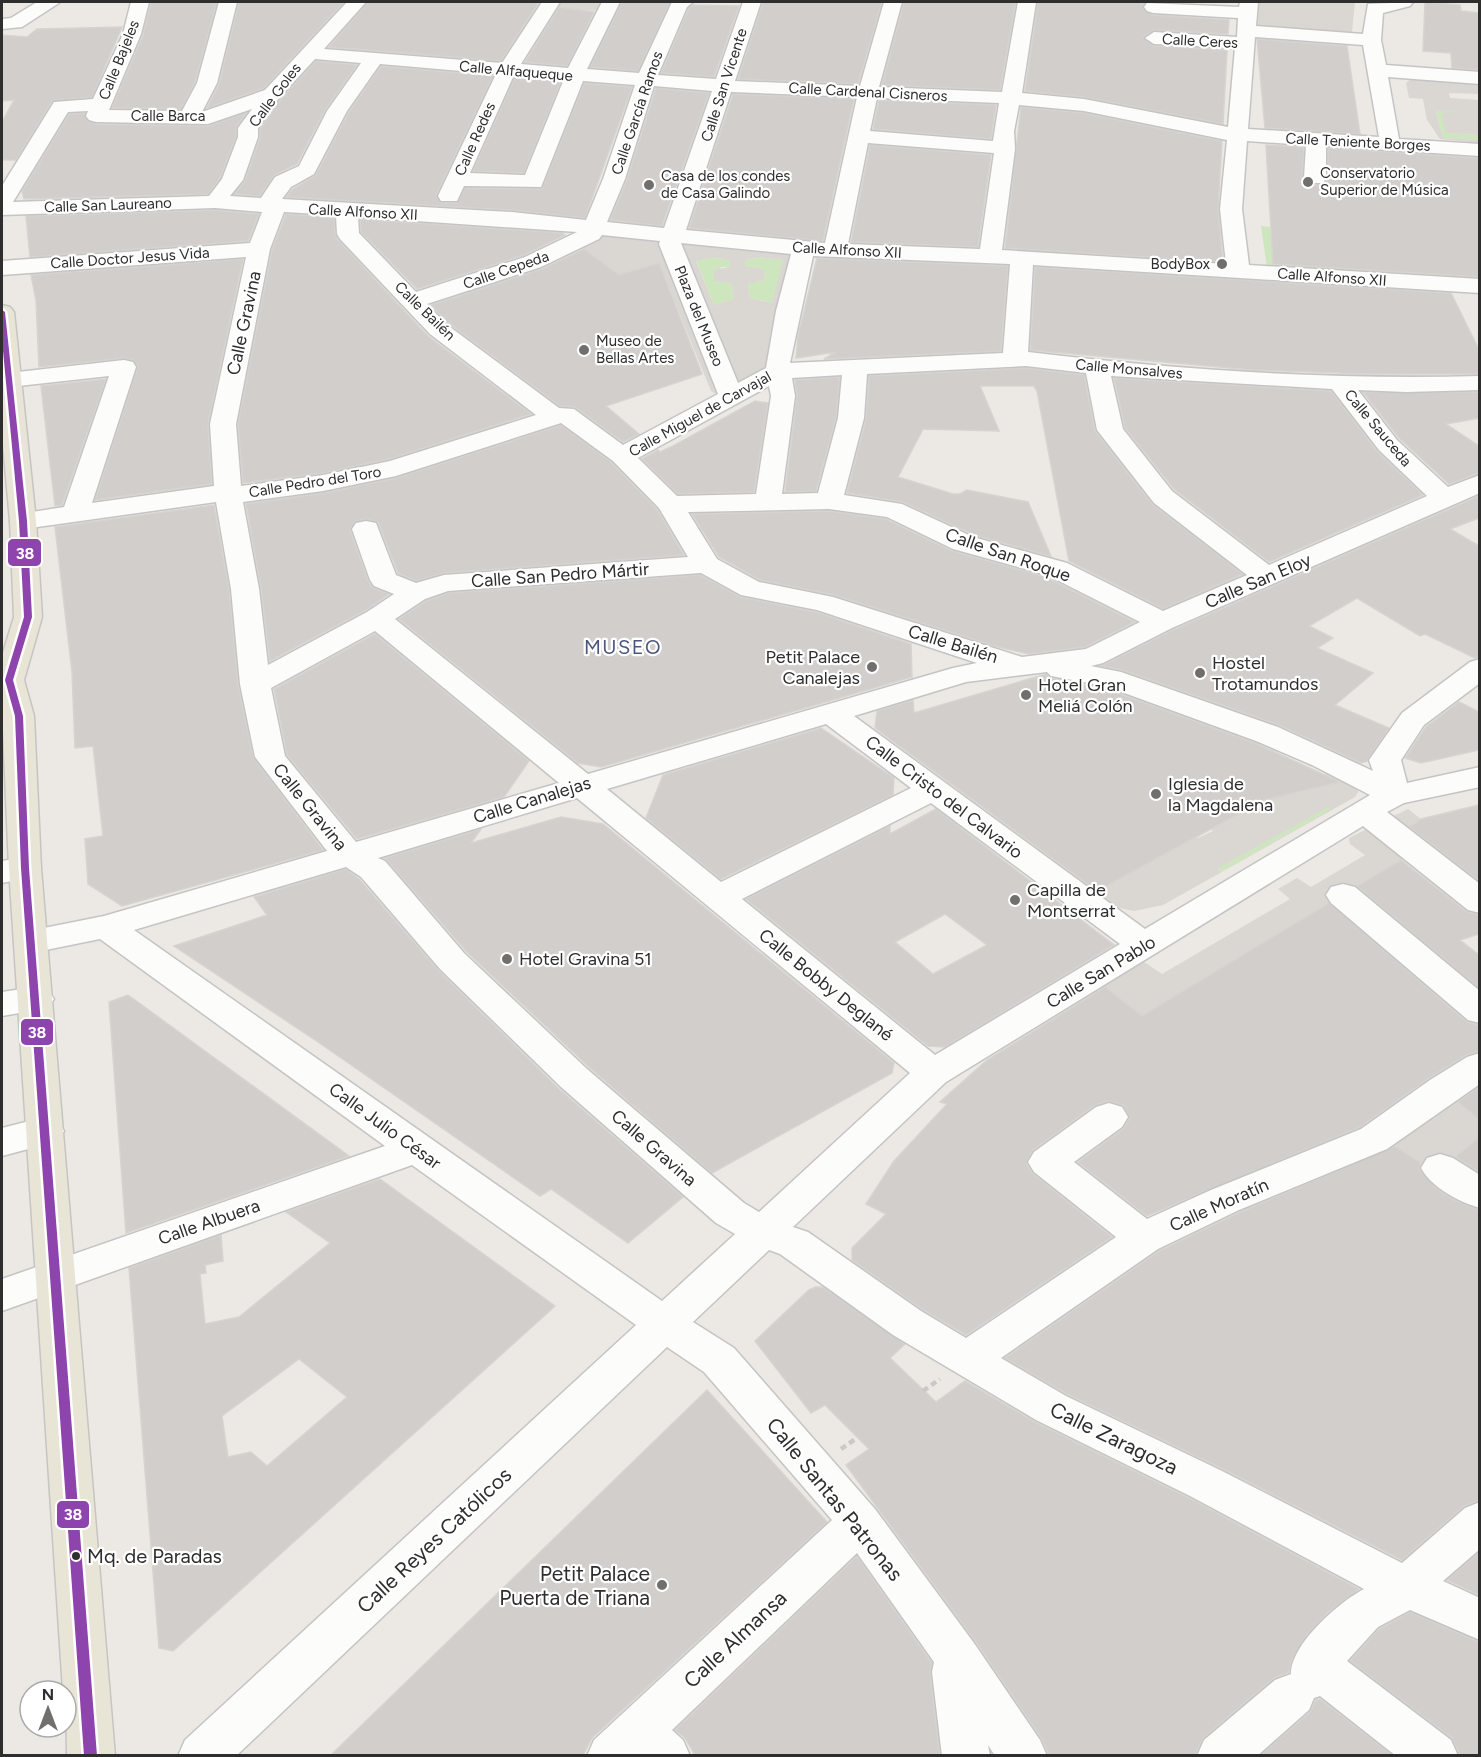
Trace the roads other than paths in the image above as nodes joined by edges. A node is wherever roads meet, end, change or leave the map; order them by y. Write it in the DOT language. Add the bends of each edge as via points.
graph roads {
  1 [pos="46,2"];
  2 [pos="140,2"];
  3 [pos="228,2"];
  4 [pos="357,2"];
  5 [pos="551,2"];
  6 [pos="611,2"];
  7 [pos="684,2"];
  8 [pos="752,2"];
  9 [pos="893,2"];
  10 [pos="1027,2"];
  11 [pos="1404,2"];
  12 [pos="1153,4"];
  13 [pos="1247,23"];
  14 [pos="2,24"];
  15 [pos="1372,40"];
  16 [pos="308,53"];
  17 [pos="373,60"];
  18 [pos="507,70"];
  19 [pos="1376,70"];
  20 [pos="576,75"];
  21 [pos="1479,78"];
  22 [pos="646,80"];
  23 [pos="724,86"];
  24 [pos="868,92"];
  25 [pos="272,94"];
  26 [pos="1011,98"];
  27 [pos="98,111"];
  28 [pos="189,118"];
  29 [pos="1238,135"];
  30 [pos="859,136"];
  31 [pos="1316,140"];
  32 [pos="1390,144"];
  33 [pos="1004,148"];
  34 [pos="1479,150"];
  35 [pos="1315,178"];
  36 [pos="458,179"];
  37 [pos="246,180"];
  38 [pos="283,182"];
  39 [pos="215,202"];
  40 [pos="2,203"];
  41 [pos="270,206"];
  42 [pos="2,209"];
  43 [pos="347,212"];
  44 [pos="437,216"];
  45 [pos="592,227"];
  46 [pos="674,237"];
  47 [pos="259,249"];
  48 [pos="804,249"];
  49 [pos="835,250"];
  50 [pos="990,257"];
  51 [pos="1022,258"];
  52 [pos="2,268"];
  53 [pos="1238,271"];
  54 [pos="1473,292"];
  55 [pos="412,301"];
  56 [pos="2,312"];
  57 [pos="1015,359"];
  58 [pos="855,367"];
  59 [pos="1097,367"];
  60 [pos="778,371"];
  61 [pos="9,380"];
  62 [pos="1340,382"];
  63 [pos="1479,383"];
  64 [pos="731,395"];
  65 [pos="560,415"];
  66 [pos="622,456"];
  67 [pos="1479,483"];
  68 [pos="228,492"];
  69 [pos="1443,497"];
  70 [pos="768,501"];
  71 [pos="829,501"];
  72 [pos="670,504"];
  73 [pos="75,514"];
  74 [pos="23,521"];
  75 [pos="366,529"];
  76 [pos="706,564"];
  77 [pos="1267,577"];
  78 [pos="415,593"];
  79 [pos="377,618"];
  80 [pos="1162,622"];
  81 [pos="1034,666"];
  82 [pos="4,678"];
  83 [pos="1472,683"];
  84 [pos="255,684"];
  85 [pos="831,713"];
  86 [pos="1479,777"];
  87 [pos="581,785"];
  88 [pos="933,789"];
  89 [pos="1395,795"];
  90 [pos="1364,811"];
  91 [pos="349,855"];
  92 [pos="14,870"];
  93 [pos="1343,895"];
  94 [pos="719,897"];
  95 [pos="1479,902"];
  96 [pos="106,927"];
  97 [pos="31,941"];
  98 [pos="1144,945"];
  99 [pos="19,1001"];
  100 [pos="1479,1011"];
  101 [pos="1479,1066"];
  102 [pos="933,1073"];
  103 [pos="1109,1117"];
  104 [pos="45,1131"];
  105 [pos="2,1142"];
  106 [pos="417,1149"];
  107 [pos="1440,1168"];
  108 [pos="1479,1194"];
  109 [pos="764,1233"];
  110 [pos="1144,1238"];
  111 [pos="56,1275"];
  112 [pos="2,1295"];
  113 [pos="666,1324"];
  114 [pos="967,1359"];
  115 [pos="1479,1521"];
  116 [pos="860,1522"];
  117 [pos="1409,1587"];
  118 [pos="1479,1620"];
  119 [pos="958,1658"];
  120 [pos="1306,1679"];
  121 [pos="638,1747"];
  122 [pos="91,1755"];
  123 [pos="202,1755"];
  124 [pos="966,1755"];
  125 [pos="1023,1755"];
  126 [pos="1221,1755"];
  127 [pos="1434,1755"];
  1 -- 14 [label="street" via="50,3 15,24"];
  2 -- 27 [label="street, Calle Bajeles" via="132,34"];
  3 -- 28 [label="street" via="207,83"];
  4 -- 16 [label="street, Calle Goles"];
  5 -- 18 [label="street, Calle Redes"];
  6 -- 20 [label="street"];
  7 -- 22 [label="street, Calle García Ramos" via="679,4"];
  8 -- 23 [label="street, Calle San Vicente"];
  9 -- 24 [label="street"];
  10 -- 26 [label="street"];
  11 -- 15 [label="street" via="1374,8"];
  12 -- 13 [label="street" via="1195,10 1195,25"];
  12 -- 13 [label="street, Calle Ceres" via="1154,46"];
  13 -- 15 [label="street"];
  13 -- 29 [label="street"];
  15 -- 19 [label="street"];
  16 -- 17 [label="street, Calle Alfaqueque"];
  16 -- 25 [label="street, Calle Goles"];
  17 -- 18 [label="street, Calle Alfaqueque"];
  17 -- 38 [label="street" via="338,111 307,170"];
  18 -- 20 [label="street, Calle Alfaqueque"];
  18 -- 36 [label="street, Calle Redes"];
  19 -- 21 [label="street"];
  19 -- 32 [label="street"];
  20 -- 22 [label="street, Calle Alfaqueque"];
  20 -- 36 [label="street" via="533,182"];
  22 -- 23 [label="street, Calle Alfaqueque"];
  22 -- 45 [label="street, Calle García Ramos" via="614,179"];
  23 -- 24 [label="street, Calle Cardenal Cisneros"];
  23 -- 46 [label="street, Calle San Vicente"];
  24 -- 26 [label="street, Calle Cardenal Cisneros"];
  24 -- 30 [label="street"];
  25 -- 28 [label="street, Calle Barca" via="208,118"];
  25 -- 37 [label="street, Calle Goles" via="248,129"];
  26 -- 29 [label="street, Calle Cardenal Cisneros" via="1084,105 1193,130"];
  26 -- 33 [label="street"];
  27 -- 28 [label="street, Calle Barca"];
  27 -- 40 [label="street, Calle Barca" via="61,106"];
  29 -- 31 [label="street, Calle Teniente Borges"];
  29 -- 53 [label="street" via="1231,209"];
  30 -- 33 [label="street"];
  30 -- 49 [label="street"];
  31 -- 32 [label="street, Calle Teniente Borges"];
  31 -- 35 [label="street"];
  32 -- 34 [label="street, Calle Teniente Borges"];
  33 -- 50 [label="street"];
  36 -- 44 [label="street, Calle Redes"];
  37 -- 38 [label="street"];
  37 -- 39 [label="street, Calle Goles"];
  38 -- 41 [label="street, Calle Gravina"];
  39 -- 41 [label="street, Calle Alfonso XII"];
  39 -- 42 [label="street, Calle San Laureano"];
  41 -- 43 [label="street, Calle Alfonso XII"];
  41 -- 47 [label="street, Calle Gravina"];
  43 -- 44 [label="street, Calle Alfonso XII"];
  43 -- 55 [label="street, Calle Bailén" via="348,234"];
  44 -- 45 [label="street, Calle Alfonso XII"];
  45 -- 46 [label="street, Calle Alfonso XII"];
  45 -- 55 [label="street, Calle Cepeda" via="591,234 533,262"];
  46 -- 48 [label="street, Calle Alfonso XII"];
  46 -- 64 [label="street, Plaza del Museo" via="670,244"];
  47 -- 52 [label="street, Calle Doctor Jesus Vida"];
  47 -- 68 [label="street, Calle Gravina" via="223,424"];
  48 -- 49 [label="street, Calle Alfonso XII"];
  48 -- 60 [label="street"];
  49 -- 50 [label="street, Calle Alfonso XII"];
  50 -- 51 [label="street, Calle Alfonso XII"];
  51 -- 53 [label="street, Calle Alfonso XII"];
  51 -- 57 [label="street"];
  53 -- 54 [label="street, Calle Alfonso XII"];
  55 -- 65 [label="street, Calle Bailén" via="438,329"];
  56 -- 61 [label="main road"];
  57 -- 58 [label="street, Calle Monsalves"];
  57 -- 59 [label="street, Calle Monsalves"];
  58 -- 60 [label="street, Calle Monsalves"];
  58 -- 71 [label="street" via="851,418"];
  59 -- 62 [label="street, Calle Monsalves" via="1144,373"];
  59 -- 77 [label="street" via="1110,430 1163,497"];
  60 -- 64 [label="street, Calle Miguel de Carvajal"];
  60 -- 70 [label="street" via="783,396"];
  61 -- 73 [label="street" via="124,367"];
  61 -- 74 [label="main road"];
  62 -- 63 [label="street, Calle Monsalves"];
  62 -- 69 [label="street, Calle Sauceda" via="1403,461"];
  64 -- 66 [label="street, Calle Miguel de Carvajal"];
  65 -- 66 [label="street, Calle Bailén"];
  65 -- 68 [label="street, Calle Pedro del Toro" via="396,468 323,483 241,494"];
  66 -- 72 [label="street, Calle Bailén"];
  67 -- 69 [label="street, Calle San Eloy"];
  68 -- 73 [label="street, Calle Pedro del Toro"];
  68 -- 84 [label="street, Calle Gravina" via="245,590"];
  69 -- 77 [label="street, Calle San Eloy" via="1393,525"];
  70 -- 71 [label="street, Calle San Roque"];
  70 -- 72 [label="street, Calle San Roque"];
  71 -- 80 [label="street, Calle San Roque" via="893,510 963,543 1057,569"];
  72 -- 76 [label="street, Calle Bailén"];
  73 -- 74 [label="street, Calle Pedro del Toro"];
  74 -- 82 [label="main road" via="28,617"];
  75 -- 78 [label="street" via="384,580"];
  76 -- 78 [label="street, Calle San Pedro Mártir" via="444,584"];
  76 -- 81 [label="street, Calle Bailén" via="751,589 823,603 983,656"];
  77 -- 80 [label="street, Calle San Eloy"];
  78 -- 79 [label="street, Calle San Pedro Mártir"];
  79 -- 84 [label="street, Calle San Pedro Mártir"];
  79 -- 87 [label="street, Calle Bobby Deglané"];
  80 -- 81 [label="street, Calle San Eloy" via="1093,657"];
  81 -- 85 [label="street, Calle Canalejas" via="963,674"];
  81 -- 89 [label="street, Calle Bailén" via="1111,678 1267,734"];
  82 -- 92 [label="main road" via="18,705"];
  83 -- 89 [label="street" via="1413,718 1386,760"];
  84 -- 91 [label="street, Calle Gravina" via="270,757"];
  85 -- 87 [label="street, Calle Canalejas"];
  85 -- 88 [label="street, Calle Cristo del Calvario"];
  86 -- 89 [label="street, Calle San Pablo"];
  87 -- 91 [label="street, Calle Canalejas"];
  87 -- 94 [label="street, Calle Bobby Deglané"];
  88 -- 94 [label="street"];
  88 -- 98 [label="street, Calle Cristo del Calvario"];
  89 -- 90 [label="street, Calle San Pablo"];
  90 -- 95 [label="street"];
  90 -- 98 [label="street, Calle San Pablo"];
  91 -- 96 [label="street, Calle Canalejas"];
  91 -- 109 [label="street, Calle Gravina" via="373,869 452,961 574,1078 730,1213"];
  92 -- 97 [label="main road"];
  93 -- 100 [label="street"];
  94 -- 102 [label="street, Calle Bobby Deglané"];
  96 -- 97 [label="street, Calle Canalejas"];
  96 -- 106 [label="street, Calle Julio César"];
  97 -- 99 [label="main road"];
  98 -- 102 [label="street, Calle San Pablo"];
  99 -- 104 [label="main road"];
  101 -- 110 [label="street, Calle Moratín" via="1374,1139"];
  102 -- 109 [label="street, Calle San Pablo"];
  103 -- 110 [label="street" via="1047,1162"];
  104 -- 105 [label="street"];
  104 -- 111 [label="main road"];
  106 -- 111 [label="street, Calle Albuera"];
  106 -- 113 [label="street, Calle Julio César"];
  107 -- 108 [label="street"];
  109 -- 113 [label="street, Calle Reyes Católicos"];
  109 -- 114 [label="street, Calle Zaragoza" via="794,1243 907,1323"];
  110 -- 114 [label="street, Calle Moratín"];
  111 -- 112 [label="street, Calle Albuera"];
  111 -- 122 [label="main road"];
  113 -- 116 [label="street, Calle Santas Patronas" via="719,1360"];
  113 -- 123 [label="street, Calle Reyes Católicos"];
  114 -- 117 [label="street, Calle Zaragoza" via="1051,1408"];
  115 -- 117 [label="street"];
  116 -- 119 [label="street, Calle Santas Patronas"];
  116 -- 121 [label="street, Calle Almansa"];
  117 -- 118 [label="street, Calle Zaragoza"];
  117 -- 120 [label="street" via="1362,1613"];
  119 -- 124 [label="street" via="955,1672"];
  119 -- 125 [label="street, Calle Santas Patronas"];
  120 -- 126 [label="street"];
  120 -- 127 [label="street"];
}
